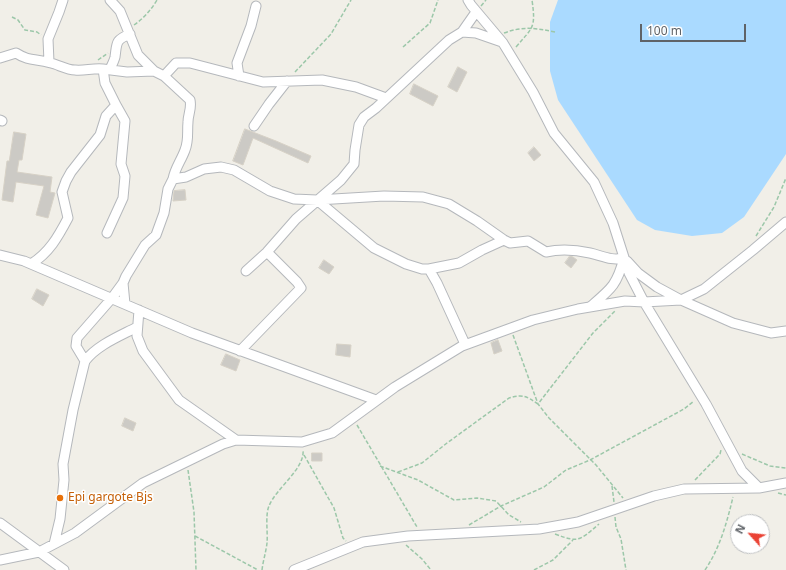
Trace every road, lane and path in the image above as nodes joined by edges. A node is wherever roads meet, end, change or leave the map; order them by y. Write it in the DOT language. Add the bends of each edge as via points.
graph roads {
  1 [pos="62,0"];
  2 [pos="110,0"];
  3 [pos="157,0"];
  4 [pos="351,0"];
  5 [pos="438,0"];
  6 [pos="468,0"];
  7 [pos="532,0"];
  8 [pos="256,6"];
  9 [pos="476,12"];
  10 [pos="12,17"];
  11 [pos="533,27"];
  12 [pos="129,32"];
  13 [pos="462,32"];
  14 [pos="555,32"];
  15 [pos="48,39"];
  16 [pos="500,39"];
  17 [pos="116,44"];
  18 [pos="403,47"];
  19 [pos="510,54"];
  20 [pos="0,58"];
  21 [pos="49,62"];
  22 [pos="96,62"];
  23 [pos="106,69"];
  24 [pos="154,71"];
  25 [pos="164,76"];
  26 [pos="239,76"];
  27 [pos="287,81"];
  28 [pos="386,98"];
  29 [pos="116,105"];
  30 [pos="254,126"];
  31 [pos="786,178"];
  32 [pos="173,179"];
  33 [pos="317,200"];
  34 [pos="786,222"];
  35 [pos="108,233"];
  36 [pos="504,240"];
  37 [pos="754,240"];
  38 [pos="267,252"];
  39 [pos="0,255"];
  40 [pos="624,258"];
  41 [pos="31,264"];
  42 [pos="429,269"];
  43 [pos="246,271"];
  44 [pos="123,282"];
  45 [pos="112,298"];
  46 [pos="681,300"];
  47 [pos="625,301"];
  48 [pos="644,302"];
  49 [pos="125,304"];
  50 [pos="591,307"];
  51 [pos="139,310"];
  52 [pos="137,327"];
  53 [pos="510,328"];
  54 [pos="786,331"];
  55 [pos="466,344"];
  56 [pos="240,351"];
  57 [pos="85,361"];
  58 [pos="701,395"];
  59 [pos="376,400"];
  60 [pos="538,404"];
  61 [pos="353,418"];
  62 [pos="725,438"];
  63 [pos="236,440"];
  64 [pos="302,442"];
  65 [pos="741,453"];
  66 [pos="304,455"];
  67 [pos="590,460"];
  68 [pos="187,462"];
  69 [pos="380,466"];
  70 [pos="786,468"];
  71 [pos="398,472"];
  72 [pos="786,483"];
  73 [pos="612,484"];
  74 [pos="735,488"];
  75 [pos="759,488"];
  76 [pos="687,489"];
  77 [pos="629,505"];
  78 [pos="500,506"];
  79 [pos="615,510"];
  80 [pos="0,523"];
  81 [pos="526,524"];
  82 [pos="467,526"];
  83 [pos="421,535"];
  84 [pos="195,536"];
  85 [pos="398,537"];
  86 [pos="573,540"];
  87 [pos="54,544"];
  88 [pos="351,547"];
  89 [pos="39,552"];
  90 [pos="0,560"];
  91 [pos="64,570"];
  92 [pos="196,570"];
  93 [pos="258,570"];
  94 [pos="262,570"];
  95 [pos="294,570"];
  96 [pos="431,570"];
  97 [pos="534,570"];
  98 [pos="626,570"];
  99 [pos="705,570"];
  1 -- 15 [label="street"];
  2 -- 12 [label="street" via="120,11"];
  3 -- 12 [label="path"];
  4 -- 27 [label="path" via="331,34"];
  5 -- 18 [label="path" via="430,22"];
  6 -- 9 [label="street"];
  7 -- 11 [label="path"];
  8 -- 26 [label="street" via="237,63"];
  9 -- 13 [label="street"];
  9 -- 16 [label="street"];
  10 -- 15 [label="path" via="18,20 25,30 37,32"];
  11 -- 14 [label="path"];
  11 -- 16 [label="path" via="513,30"];
  11 -- 19 [label="path"];
  12 -- 17 [label="street"];
  12 -- 24 [label="street" via="138,55"];
  13 -- 16 [label="street"];
  13 -- 28 [label="street" via="449,40"];
  15 -- 21 [label="street"];
  16 -- 19 [label="street"];
  17 -- 22 [label="path"];
  17 -- 23 [label="street" via="115,58"];
  19 -- 40 [label="street" via="554,133 594,182 613,223"];
  20 -- 21 [label="street" via="16,53 30,60"];
  21 -- 23 [label="street" via="75,70"];
  23 -- 24 [label="street" via="127,72"];
  23 -- 29 [label="street" via="105,83"];
  24 -- 25 [label="street"];
  25 -- 26 [label="street" via="176,63 190,63"];
  25 -- 32 [label="street" via="190,100 191,105 188,140"];
  26 -- 27 [label="street" via="263,82"];
  27 -- 28 [label="street" via="322,80 356,87"];
  27 -- 30 [label="street"];
  28 -- 33 [label="street" via="364,117 359,125 354,164 341,180"];
  29 -- 35 [label="street" via="125,121 121,164 124,176 123,198"];
  29 -- 41 [label="street" via="106,116 100,135 66,181 62,192 68,218 42,257"];
  31 -- 37 [label="path" via="774,207"];
  32 -- 33 [label="street" via="186,177 204,169 221,167 234,170 270,191 294,199"];
  32 -- 44 [label="street" via="156,235 145,245"];
  33 -- 36 [label="street" via="384,196 423,197 449,204"];
  33 -- 38 [label="street"];
  33 -- 42 [label="street" via="374,248 406,264"];
  34 -- 46 [label="street" via="704,289"];
  36 -- 40 [label="street" via="510,244 528,241 546,252 573,250 615,260"];
  36 -- 42 [label="street" via="459,263"];
  38 -- 43 [label="street"];
  38 -- 56 [label="street" via="301,288"];
  39 -- 41 [label="street"];
  40 -- 46 [label="street" via="638,273 657,287"];
  40 -- 48 [label="street" via="628,273"];
  40 -- 50 [label="street" via="620,274 610,290"];
  41 -- 45 [label="street"];
  42 -- 55 [label="street"];
  44 -- 45 [label="street"];
  44 -- 49 [label="street"];
  45 -- 49 [label="street"];
  45 -- 57 [label="street" via="77,338 76,346"];
  46 -- 48 [label="street"];
  46 -- 54 [label="street" via="733,323 771,333"];
  47 -- 48 [label="street"];
  47 -- 50 [label="street"];
  47 -- 60 [label="path" via="593,333"];
  48 -- 58 [label="street"];
  49 -- 51 [label="street"];
  50 -- 53 [label="street"];
  51 -- 52 [label="street"];
  51 -- 56 [label="street"];
  52 -- 57 [label="street" via="90,354"];
  52 -- 63 [label="street" via="137,336 143,351 179,400"];
  53 -- 55 [label="street"];
  53 -- 60 [label="path"];
  55 -- 59 [label="street"];
  56 -- 59 [label="street"];
  57 -- 87 [label="street" via="63,464 60,519"];
  58 -- 62 [label="street"];
  58 -- 67 [label="path" via="684,410"];
  59 -- 61 [label="street"];
  60 -- 67 [label="path"];
  60 -- 71 [label="path" via="519,395 509,398 422,463"];
  61 -- 64 [label="street" via="332,433"];
  61 -- 69 [label="path"];
  62 -- 75 [label="street" via="742,471"];
  62 -- 76 [label="path" via="720,454"];
  63 -- 64 [label="street"];
  63 -- 68 [label="street" via="222,444"];
  64 -- 66 [label="path"];
  65 -- 70 [label="path" via="770,466"];
  66 -- 88 [label="path" via="334,508 343,538"];
  66 -- 94 [label="path" via="298,468 278,490 268,507 267,544"];
  67 -- 73 [label="path"];
  67 -- 78 [label="path" via="566,470 544,487"];
  68 -- 84 [label="path"];
  68 -- 87 [label="street" via="143,483 75,533"];
  69 -- 71 [label="path"];
  69 -- 83 [label="path"];
  71 -- 78 [label="path" via="454,500 477,498 496,501"];
  72 -- 75 [label="street"];
  73 -- 77 [label="path"];
  73 -- 79 [label="path"];
  74 -- 75 [label="street"];
  74 -- 76 [label="street"];
  74 -- 99 [label="path" via="725,529 713,559"];
  76 -- 77 [label="street" via="654,496"];
  77 -- 79 [label="street"];
  78 -- 81 [label="path" via="509,515"];
  78 -- 82 [label="path"];
  79 -- 83 [label="street" via="578,522 539,529"];
  79 -- 98 [label="path" via="616,527 621,539"];
  80 -- 89 [label="street"];
  83 -- 85 [label="street"];
  84 -- 92 [label="path"];
  84 -- 93 [label="path"];
  85 -- 88 [label="street" via="363,542"];
  85 -- 96 [label="path"];
  86 -- 97 [label="path" via="553,560"];
  87 -- 89 [label="street"];
  88 -- 95 [label="street"];
  89 -- 90 [label="street"];
  89 -- 91 [label="street"];
}
